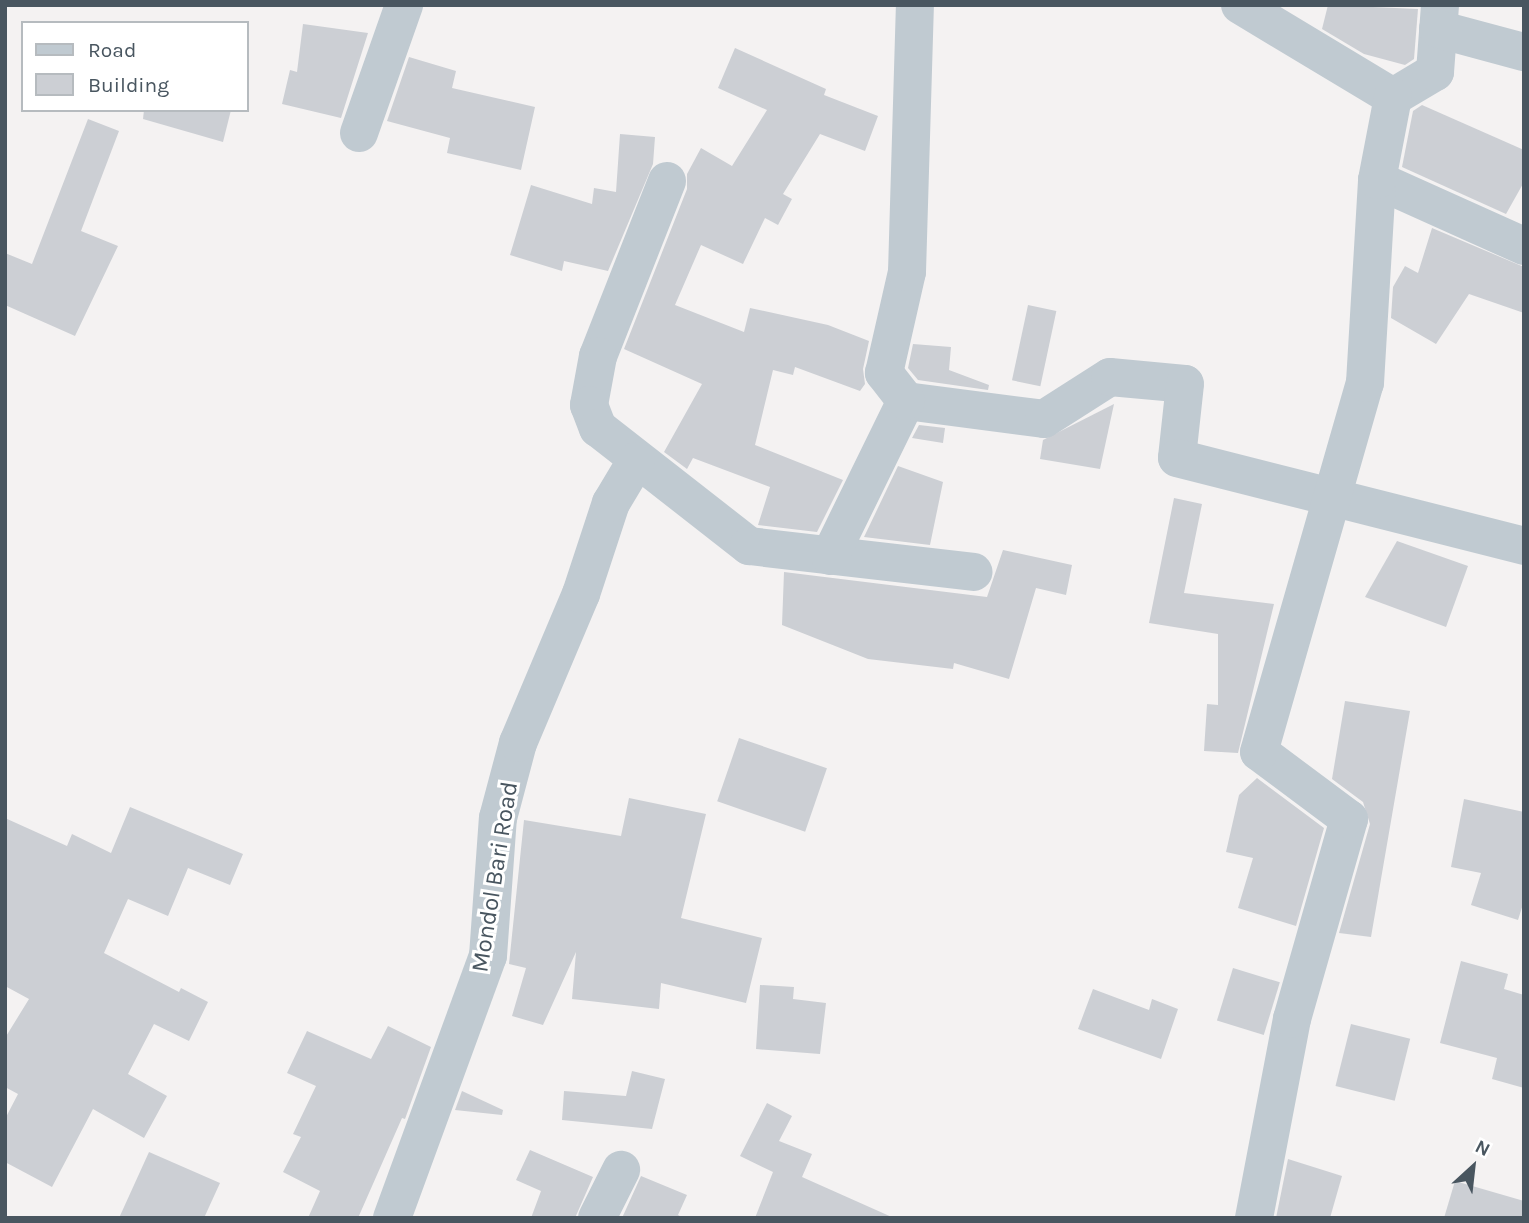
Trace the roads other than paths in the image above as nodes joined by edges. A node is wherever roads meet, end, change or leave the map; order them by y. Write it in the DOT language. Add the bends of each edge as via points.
graph roads {
  1 [pos="404,5"];
  2 [pos="915,5"];
  3 [pos="1240,5"];
  4 [pos="1439,17"];
  5 [pos="1524,52"];
  6 [pos="1394,97"];
  7 [pos="359,132"];
  8 [pos="1377,180"];
  9 [pos="667,181"];
  10 [pos="1524,246"];
  11 [pos="906,401"];
  12 [pos="636,461"];
  13 [pos="1333,497"];
  14 [pos="1524,546"];
  15 [pos="830,556"];
  16 [pos="974,572"];
  17 [pos="621,1170"];
  18 [pos="392,1218"];
  19 [pos="597,1218"];
  20 [pos="1254,1218"];
  1 -- 7 [label="street"];
  2 -- 11 [label="street" via="907,272 884,373"];
  3 -- 6 [label="street"];
  4 -- 5 [label="street"];
  4 -- 6 [label="street" via="1435,72"];
  6 -- 8 [label="street"];
  8 -- 10 [label="street"];
  8 -- 13 [label="street" via="1366,383"];
  9 -- 12 [label="street" via="598,356 589,405 598,428"];
  11 -- 13 [label="street" via="1044,419 1110,377 1185,384 1177,458"];
  11 -- 15 [label="street"];
  12 -- 15 [label="street" via="749,546"];
  12 -- 18 [label="street, Mondol Bari Road" via="611,503 581,594 518,743 498,818 488,956"];
  13 -- 14 [label="street"];
  13 -- 20 [label="street" via="1259,751 1349,818 1292,1019"];
  15 -- 16 [label="street"];
  17 -- 19 [label="street"];
}
